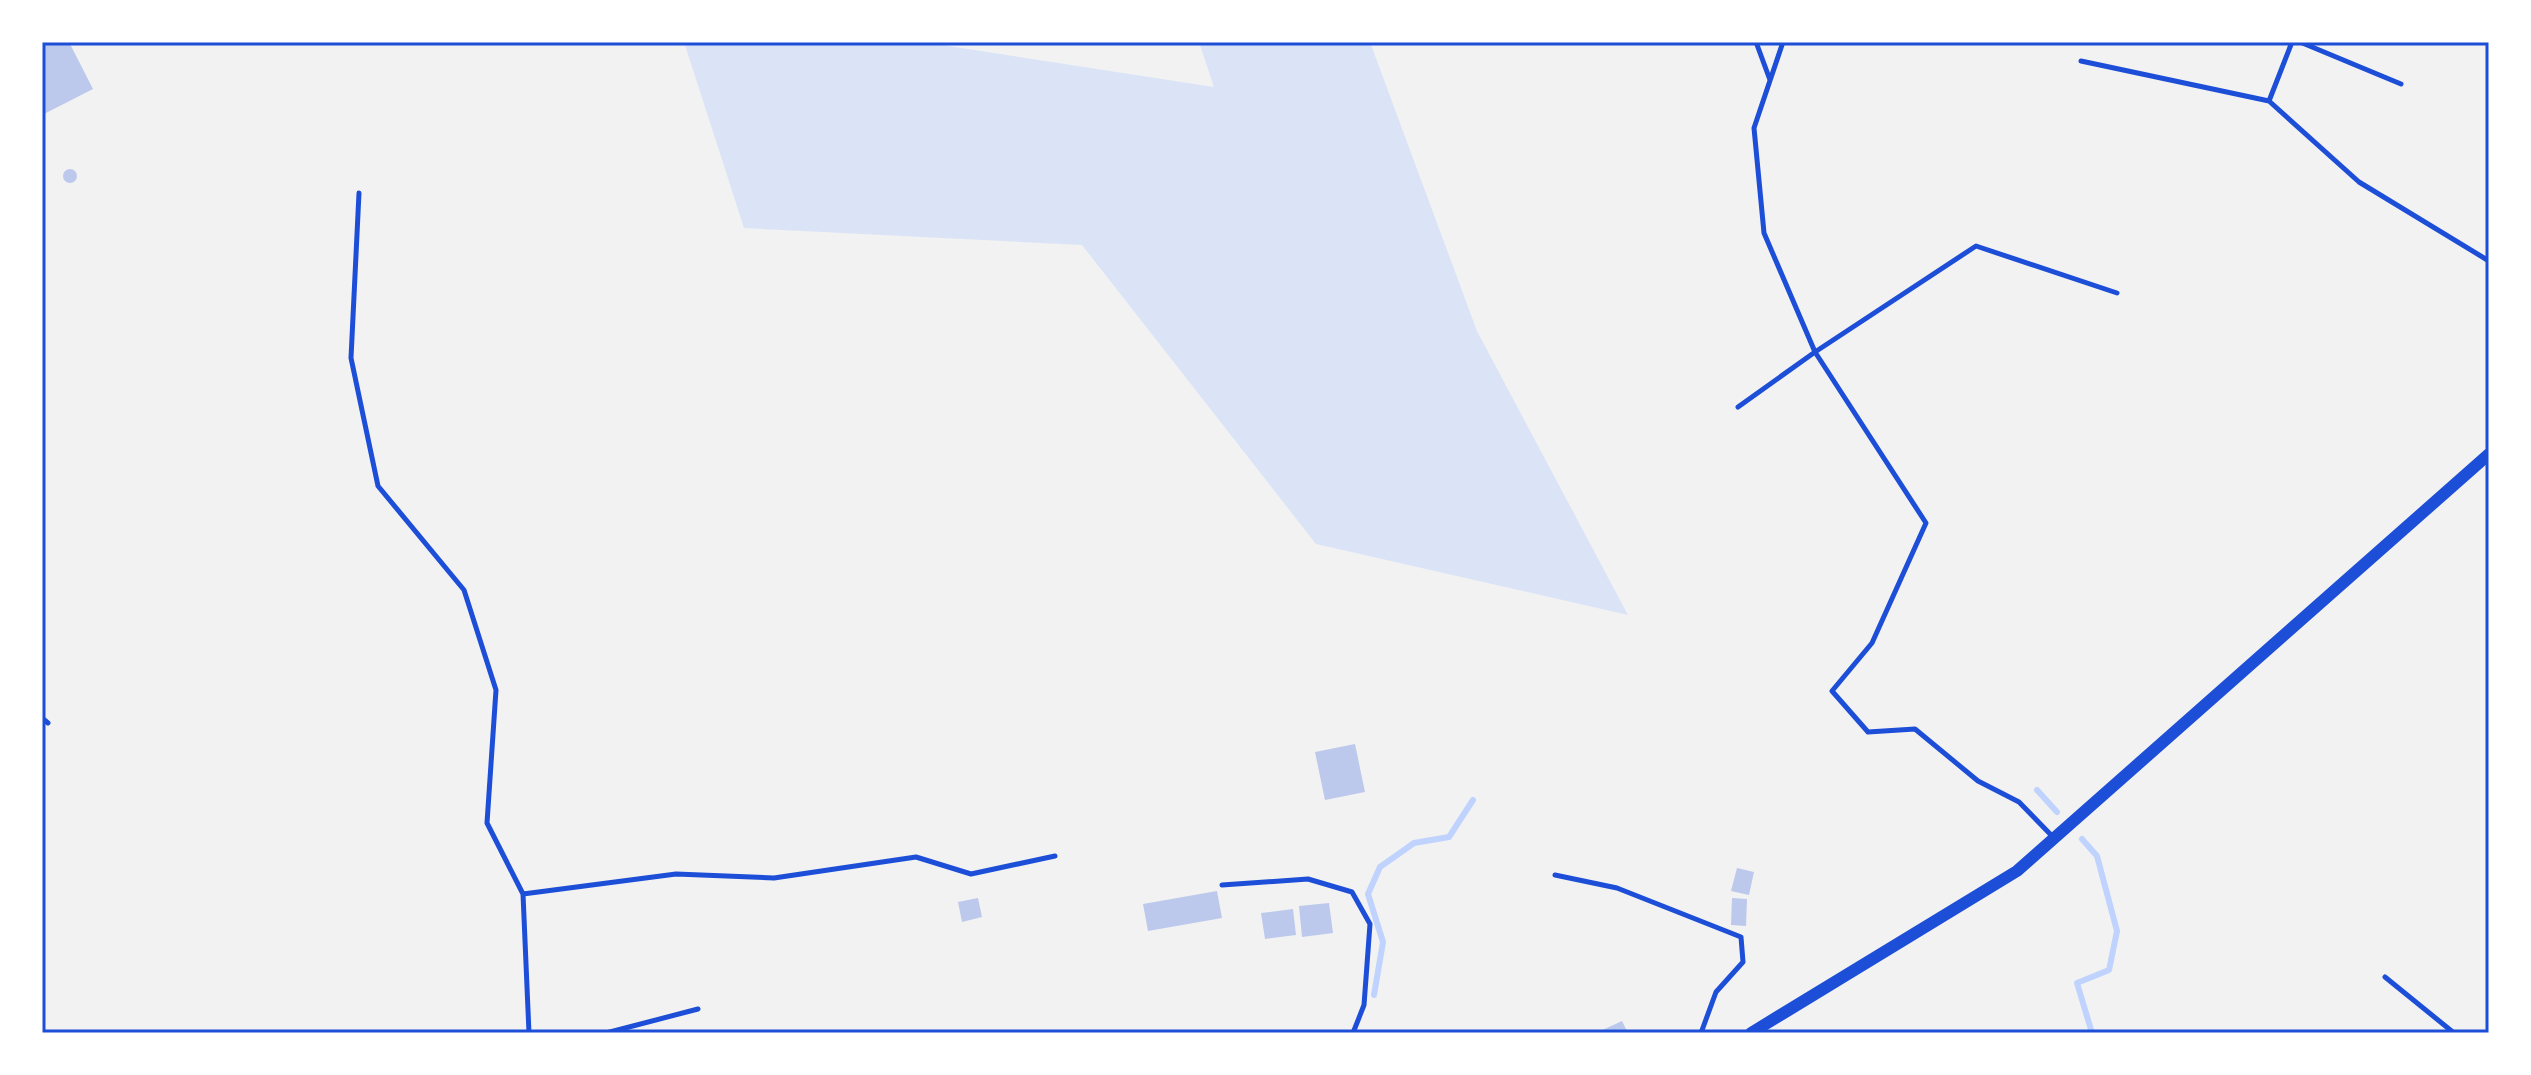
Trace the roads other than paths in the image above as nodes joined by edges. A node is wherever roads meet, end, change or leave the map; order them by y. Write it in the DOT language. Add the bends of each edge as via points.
graph roads {
  1 [pos="1756,42"];
  2 [pos="1783,42"];
  3 [pos="2292,42"];
  4 [pos="2300,42"];
  5 [pos="2081,61"];
  6 [pos="1770,81"];
  7 [pos="2401,84"];
  8 [pos="2269,101"];
  9 [pos="359,193"];
  10 [pos="2489,261"];
  11 [pos="2117,293"];
  12 [pos="1815,352"];
  13 [pos="1738,407"];
  14 [pos="2489,454"];
  15 [pos="42,718"];
  16 [pos="48,723"];
  17 [pos="2054,839"];
  18 [pos="1055,856"];
  19 [pos="1555,875"];
  20 [pos="1222,885"];
  21 [pos="523,894"];
  22 [pos="2385,977"];
  23 [pos="698,1009"];
  24 [pos="529,1033"];
  25 [pos="606,1033"];
  26 [pos="1353,1033"];
  27 [pos="1701,1033"];
  28 [pos="1751,1033"];
  29 [pos="2454,1033"];
  1 -- 6 [label="lane"];
  2 -- 6 [label="lane"];
  3 -- 8 [label="lane"];
  4 -- 7 [label="lane"];
  5 -- 8 [label="lane"];
  6 -- 12 [label="lane" via="1754,128 1764,233"];
  8 -- 10 [label="lane" via="2359,182"];
  9 -- 21 [label="lane" via="351,358 378,486 464,590 496,690 487,823"];
  11 -- 12 [label="lane" via="1976,246"];
  12 -- 13 [label="lane"];
  12 -- 17 [label="lane" via="1926,523 1872,643 1832,691 1868,732 1915,729 1978,781 2019,802"];
  14 -- 17 [label="main road"];
  15 -- 16 [label="lane"];
  17 -- 28 [label="main road" via="2017,871"];
  18 -- 21 [label="lane" via="971,874 916,857 774,878 676,874"];
  19 -- 27 [label="lane" via="1617,888 1741,937 1743,962 1716,992"];
  20 -- 26 [label="lane" via="1308,879 1352,892 1370,924 1364,1005"];
  21 -- 24 [label="lane"];
  22 -- 29 [label="lane"];
  23 -- 25 [label="lane"];
}
